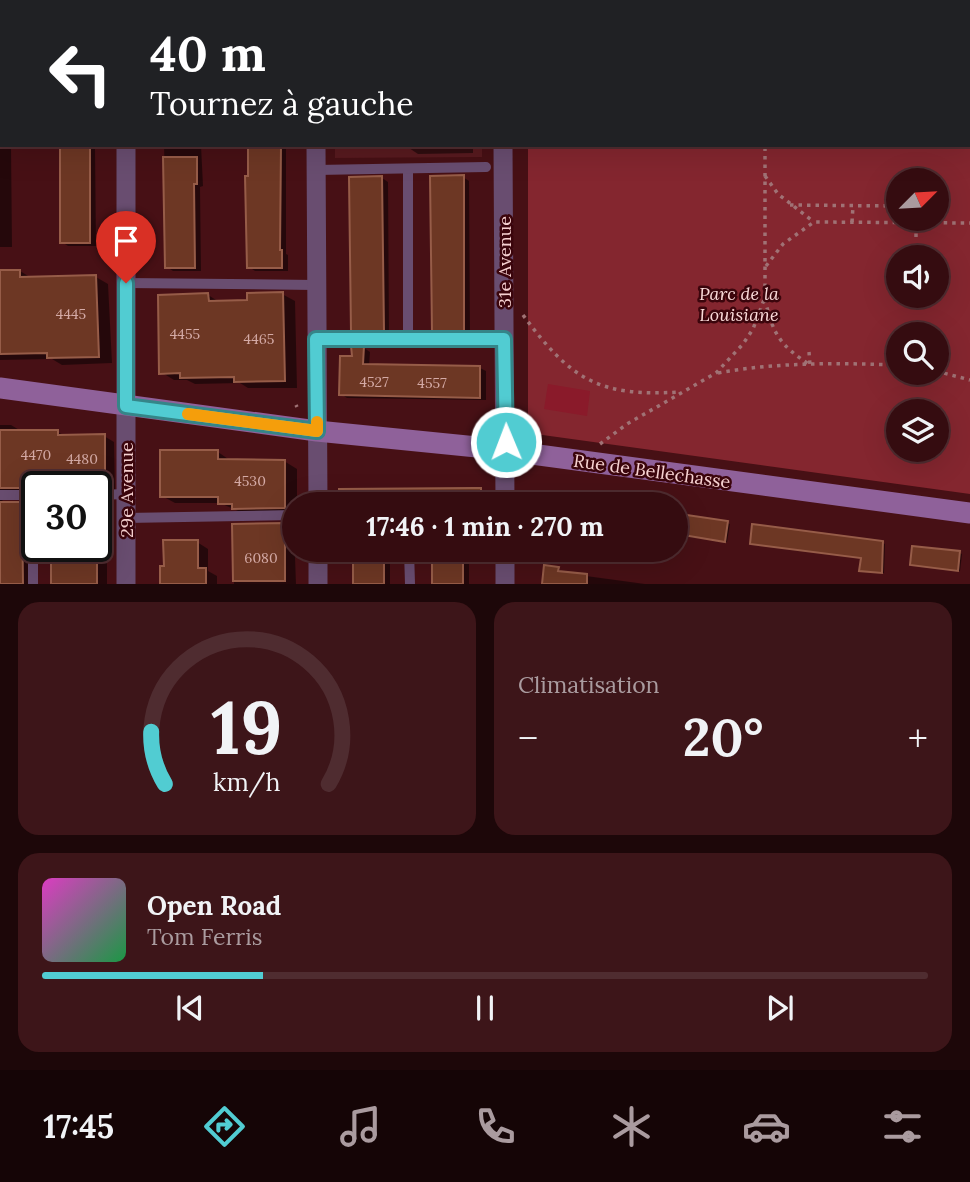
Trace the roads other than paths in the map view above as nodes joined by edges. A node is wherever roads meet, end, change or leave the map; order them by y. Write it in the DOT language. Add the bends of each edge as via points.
graph roads {
  1 [pos="126,147"];
  2 [pos="316,147"];
  3 [pos="513,147"];
  4 [pos="486,167"];
  5 [pos="408,169"];
  6 [pos="316,170"];
  7 [pos="126,283"];
  8 [pos="316,285"];
  9 [pos="316,339"];
  10 [pos="408,339"];
  11 [pos="504,339"];
  12 [pos="0,388"];
  13 [pos="126,406"];
  14 [pos="317,431"];
  15 [pos="505,451"];
  16 [pos="318,492"];
  17 [pos="505,492"];
  18 [pos="112,494"];
  19 [pos="126,494"];
  20 [pos="0,495"];
  21 [pos="21,495"];
  22 [pos="970,513"];
  23 [pos="282,515"];
  24 [pos="126,518"];
  25 [pos="33,562"];
  26 [pos="318,562"];
  27 [pos="409,562"];
  28 [pos="505,562"];
  29 [pos="33,583"];
  30 [pos="127,583"];
  31 [pos="318,583"];
  32 [pos="410,583"];
  33 [pos="505,583"];
  1 -- 7 [label="street, 29e Avenue"];
  2 -- 6 [label="street"];
  3 -- 11 [label="street, 31e Avenue"];
  4 -- 5 [label="lane"];
  5 -- 6 [label="lane"];
  5 -- 10 [label="lane"];
  6 -- 8 [label="street"];
  7 -- 8 [label="lane"];
  7 -- 13 [label="street, 29e Avenue"];
  8 -- 9 [label="street"];
  9 -- 10 [label="lane"];
  9 -- 14 [label="street"];
  10 -- 11 [label="lane"];
  11 -- 15 [label="street, 31e Avenue"];
  12 -- 13 [label="street, Rue de Bellechasse"];
  13 -- 14 [label="street, Rue de Bellechasse"];
  13 -- 19 [label="street, 29e Avenue"];
  14 -- 15 [label="street, Rue de Bellechasse"];
  14 -- 16 [label="street"];
  15 -- 17 [label="street, 31e Avenue"];
  15 -- 22 [label="street, Rue de Bellechasse"];
  18 -- 19 [label="lane"];
  19 -- 24 [label="street, 29e Avenue"];
  20 -- 21 [label="lane"];
  23 -- 24 [label="lane"];
  24 -- 30 [label="street, 29e Avenue"];
  25 -- 29 [label="lane"];
  26 -- 31 [label="street"];
  27 -- 32 [label="lane"];
  28 -- 33 [label="street"];
}
